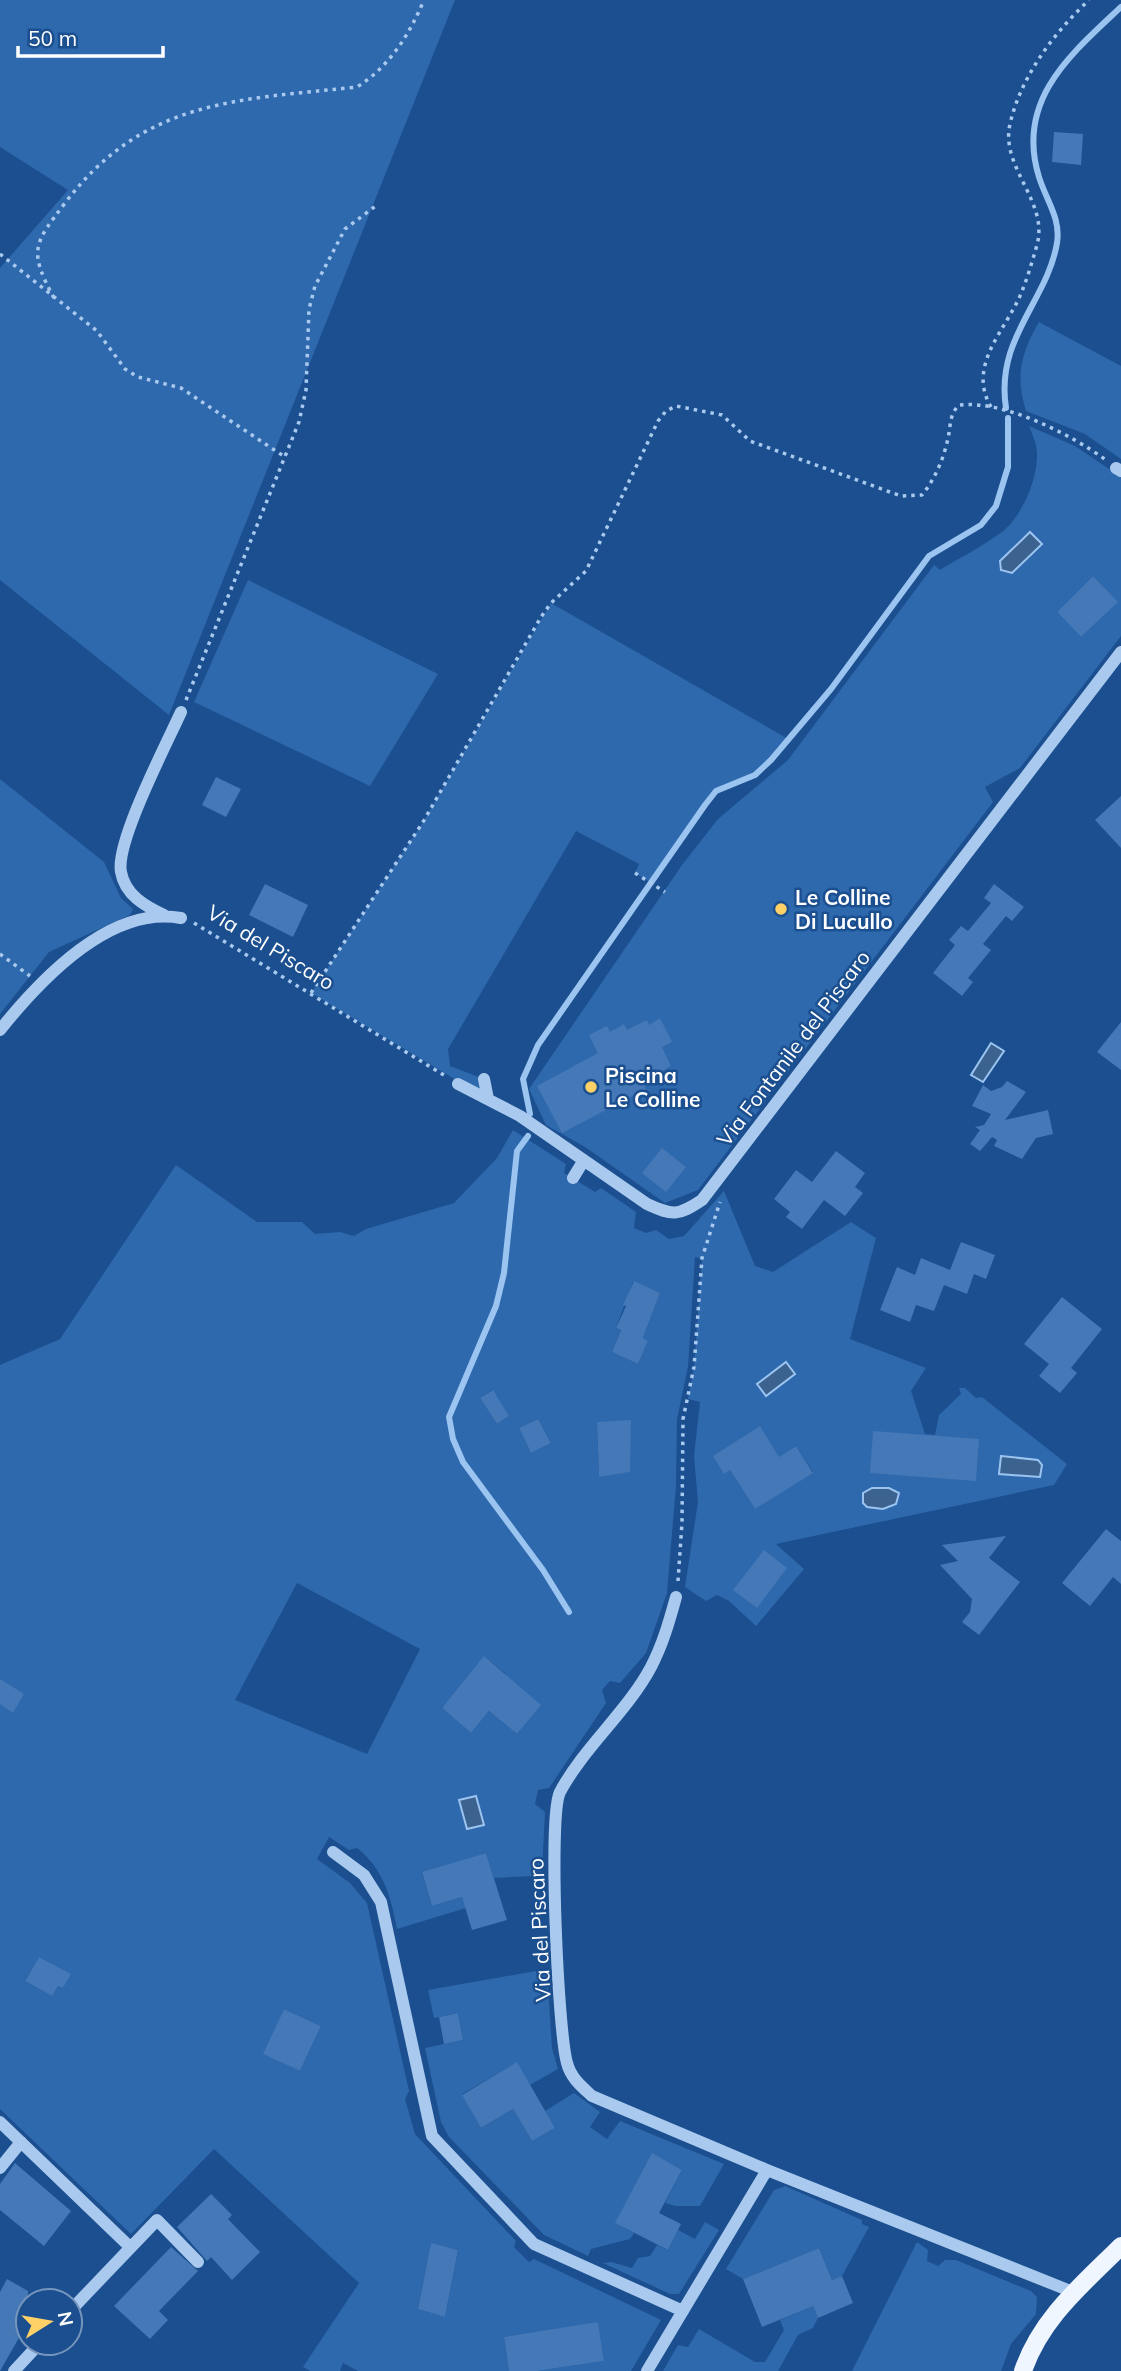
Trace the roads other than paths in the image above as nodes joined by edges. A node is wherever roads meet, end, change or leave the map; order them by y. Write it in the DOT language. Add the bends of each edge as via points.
graph roads {
  1 [pos="1121,652"];
  2 [pos="181,712"];
  3 [pos="164,915"];
  4 [pos="181,918"];
  5 [pos="0,1030"];
  6 [pos="484,1079"];
  7 [pos="458,1084"];
  8 [pos="488,1099"];
  9 [pos="584,1160"];
  10 [pos="572,1178"];
  11 [pos="676,1597"];
  12 [pos="333,1852"];
  13 [pos="0,2123"];
  14 [pos="22,2142"];
  15 [pos="0,2168"];
  16 [pos="767,2170"];
  17 [pos="1121,2247"];
  18 [pos="130,2248"];
  19 [pos="198,2262"];
  20 [pos="1073,2292"];
  21 [pos="84,2296"];
  22 [pos="683,2311"];
  23 [pos="27,2357"];
  24 [pos="14,2371"];
  25 [pos="647,2371"];
  26 [pos="1023,2371"];
  1 -- 9 [label="street, Via Fontanile del Piscaro" via="702,1200 669,1214"];
  2 -- 3 [label="street" via="128,833 120,864 132,894 142,905"];
  3 -- 4 [label="street, Via del Piscaro"];
  3 -- 5 [label="street, Via del Piscaro" via="139,920 98,938 54,968"];
  6 -- 8 [label="street"];
  7 -- 8 [label="street"];
  8 -- 9 [label="street"];
  9 -- 10 [label="street"];
  11 -- 16 [label="street, Via del Piscaro" via="668,1631 650,1669 556,1802 554,1878 564,2047 572,2077 593,2096"];
  12 -- 22 [label="street" via="365,1875 381,1902 432,2136 534,2244"];
  13 -- 14 [label="street"];
  14 -- 15 [label="street"];
  14 -- 18 [label="street"];
  16 -- 20 [label="street, Via del Piscaro"];
  16 -- 22 [label="street"];
  17 -- 20 [label="main road"];
  18 -- 19 [label="street" via="157,2220"];
  18 -- 21 [label="street"];
  20 -- 26 [label="main road" via="1044,2329"];
  22 -- 25 [label="street"];
  23 -- 24 [label="street"];
}
